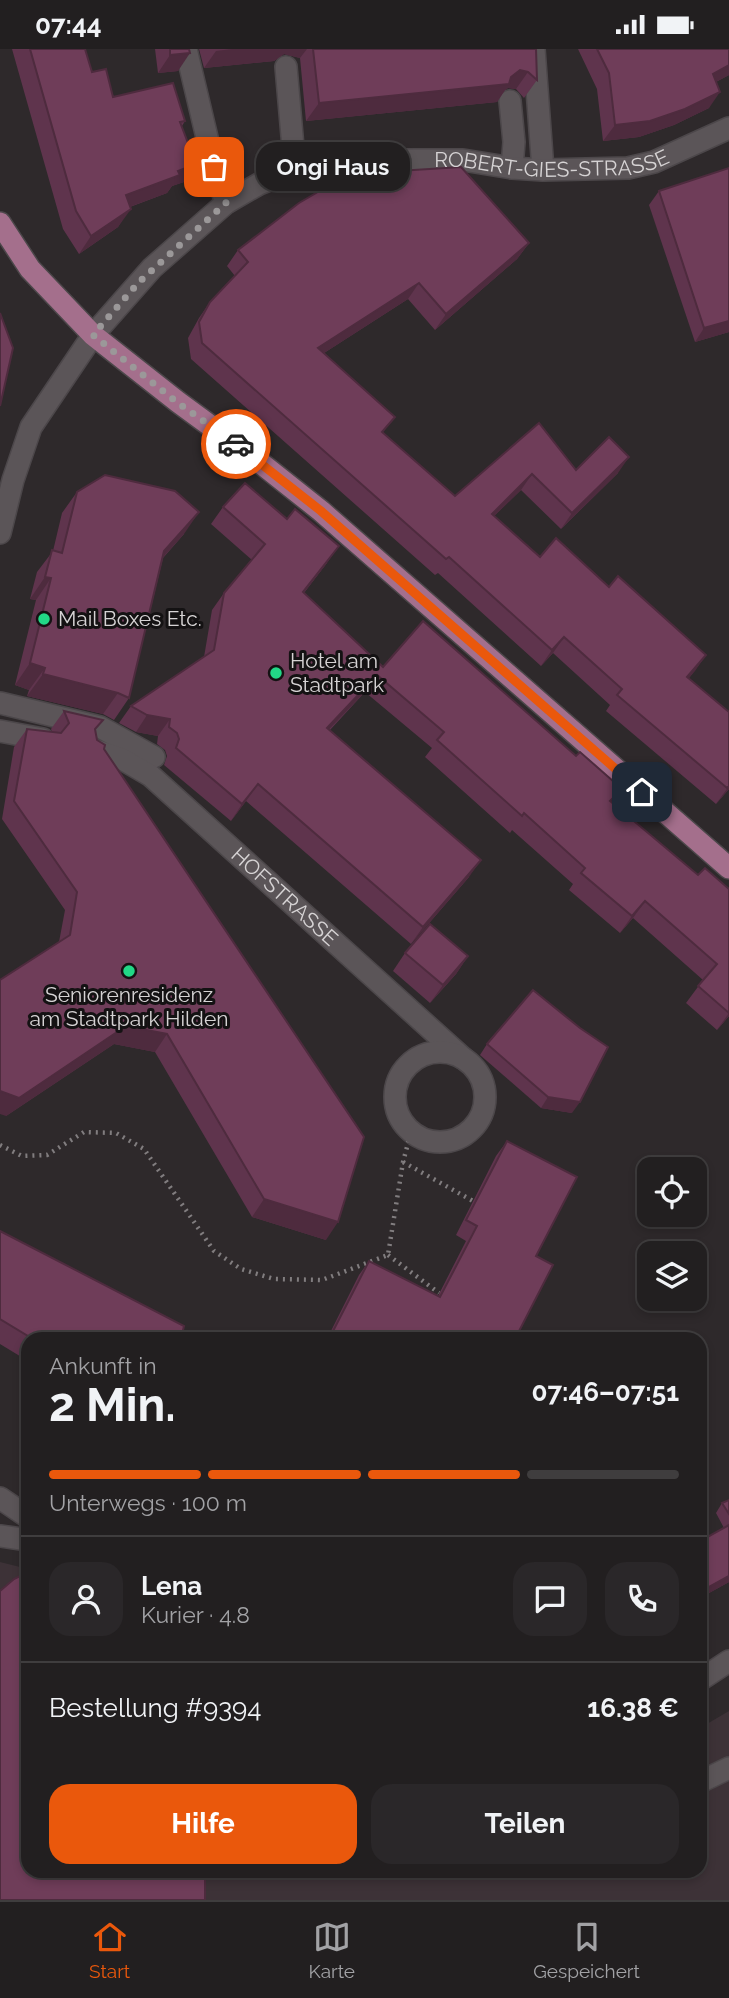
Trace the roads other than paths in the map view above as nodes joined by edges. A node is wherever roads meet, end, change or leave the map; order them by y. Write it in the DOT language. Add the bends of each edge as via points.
graph roads {
  1 [pos="186,49"];
  2 [pos="534,49"];
  3 [pos="286,67"];
  4 [pos="510,101"];
  5 [pos="729,128"];
  6 [pos="512,169"];
  7 [pos="295,170"];
  8 [pos="543,170"];
  9 [pos="226,203"];
  10 [pos="0,223"];
  11 [pos="93,335"];
  12 [pos="0,529"];
  13 [pos="0,703"];
  14 [pos="0,731"];
  15 [pos="43,739"];
  16 [pos="95,750"];
  17 [pos="154,757"];
  18 [pos="729,868"];
  19 [pos="464,1059"];
  20 [pos="0,1498"];
  21 [pos="21,1512"];
  22 [pos="0,1536"];
  23 [pos="21,1539"];
  24 [pos="729,1661"];
  25 [pos="707,1675"];
  26 [pos="729,1768"];
  27 [pos="707,1779"];
  1 -- 9 [label="street"];
  2 -- 8 [label="street"];
  3 -- 7 [label="street"];
  4 -- 6 [label="street"];
  5 -- 8 [label="street, ROBERT-GIES-STRASSE" via="654,163"];
  6 -- 7 [label="street, ROBERT-GIES-STRASSE" via="463,160 371,160"];
  6 -- 8 [label="street, ROBERT-GIES-STRASSE"];
  7 -- 9 [label="street, ROBERT-GIES-STRASSE"];
  9 -- 11 [label="street, ROBERT-GIES-STRASSE" via="139,282"];
  10 -- 11 [label="main road" via="30,269"];
  11 -- 12 [label="street" via="31,427"];
  11 -- 18 [label="main road" via="321,511"];
  13 -- 17 [label="street" via="100,727"];
  14 -- 15 [label="street"];
  16 -- 19 [label="street, HOFSTRASSE" via="151,776"];
  19 -- 19 [label="street, HOFSTRASSE" via="484,1088 483,1110 476,1123 453,1140 424,1139 411,1132 395,1106 399,1076 408,1064 428,1053 450,1053"];
  20 -- 21 [label="street"];
  22 -- 23 [label="street"];
  24 -- 25 [label="street"];
  26 -- 27 [label="street"];
}
